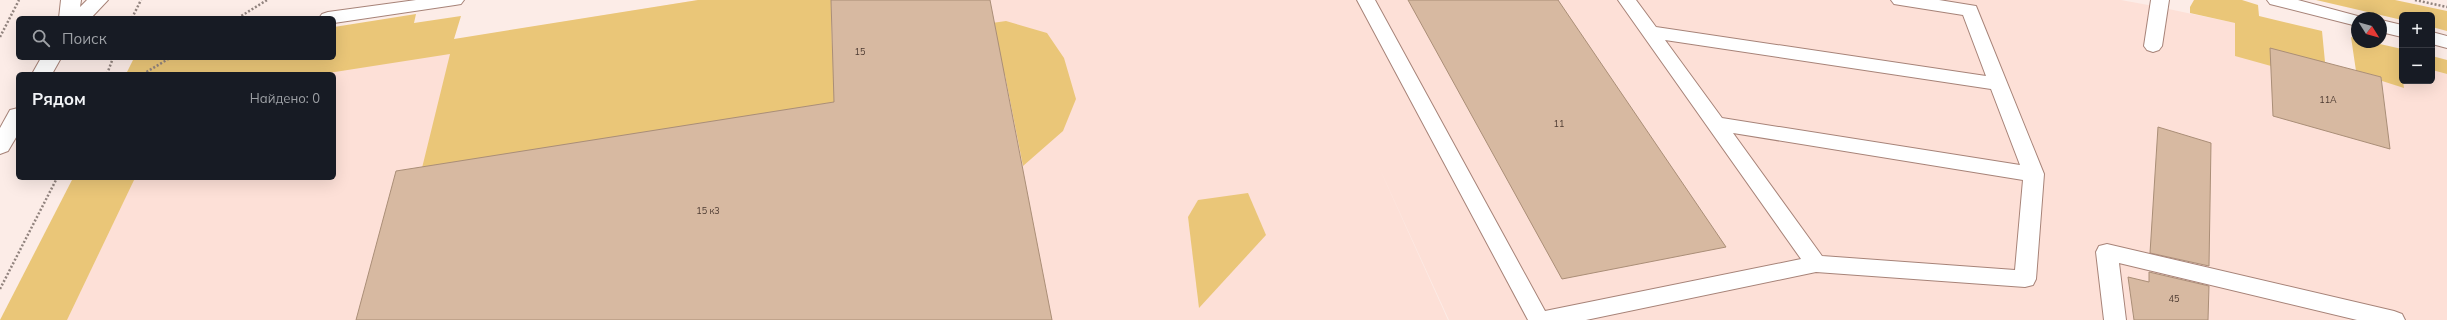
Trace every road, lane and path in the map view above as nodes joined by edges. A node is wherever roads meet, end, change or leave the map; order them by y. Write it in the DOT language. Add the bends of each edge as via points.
graph roads {
  1 [pos="19,0"];
  2 [pos="71,0"];
  3 [pos="98,0"];
  4 [pos="141,0"];
  5 [pos="267,0"];
  6 [pos="455,0"];
  7 [pos="1366,0"];
  8 [pos="1627,0"];
  9 [pos="1900,0"];
  10 [pos="2160,0"];
  11 [pos="2276,0"];
  12 [pos="2415,0"];
  13 [pos="2447,7"];
  14 [pos="69,16"];
  15 [pos="82,16"];
  16 [pos="133,16"];
  17 [pos="241,16"];
  18 [pos="336,17"];
  19 [pos="2351,19"];
  20 [pos="2387,27"];
  21 [pos="5,29"];
  22 [pos="0,30"];
  23 [pos="2399,30"];
  24 [pos="1650,32"];
  25 [pos="0,37"];
  26 [pos="2435,39"];
  27 [pos="2447,42"];
  28 [pos="2153,46"];
  29 [pos="51,60"];
  30 [pos="112,60"];
  31 [pos="166,60"];
  32 [pos="43,72"];
  33 [pos="108,72"];
  34 [pos="146,72"];
  35 [pos="1999,84"];
  36 [pos="16,118"];
  37 [pos="1716,124"];
  38 [pos="0,146"];
  39 [pos="2034,174"];
  40 [pos="56,180"];
  41 [pos="1816,264"];
  42 [pos="0,289"];
  43 [pos="1573,317"];
  44 [pos="1539,320"];
  45 [pos="1543,320"];
  46 [pos="2115,320"];
  47 [pos="2394,320"];
  1 -- 21 [label="path"];
  2 -- 14 [label="street"];
  3 -- 15 [label="street"];
  4 -- 16 [label="path"];
  5 -- 17 [label="path"];
  6 -- 18 [label="lane"];
  7 -- 44 [label="lane"];
  8 -- 24 [label="lane"];
  9 -- 35 [label="lane" via="1970,10"];
  10 -- 28 [label="lane"];
  11 -- 19 [label="lane"];
  12 -- 13 [label="path"];
  20 -- 23 [label="lane"];
  21 -- 22 [label="path"];
  21 -- 25 [label="path"];
  24 -- 35 [label="lane"];
  24 -- 37 [label="lane"];
  26 -- 27 [label="lane"];
  29 -- 32 [label="street"];
  30 -- 33 [label="path"];
  31 -- 34 [label="path"];
  35 -- 39 [label="lane"];
  36 -- 38 [label="street"];
  37 -- 39 [label="lane"];
  37 -- 41 [label="lane"];
  39 -- 41 [label="lane" via="2025,279"];
  40 -- 42 [label="path"];
  41 -- 43 [label="lane"];
  43 -- 45 [label="lane"];
  46 -- 47 [label="lane" via="2107,252"];
}
